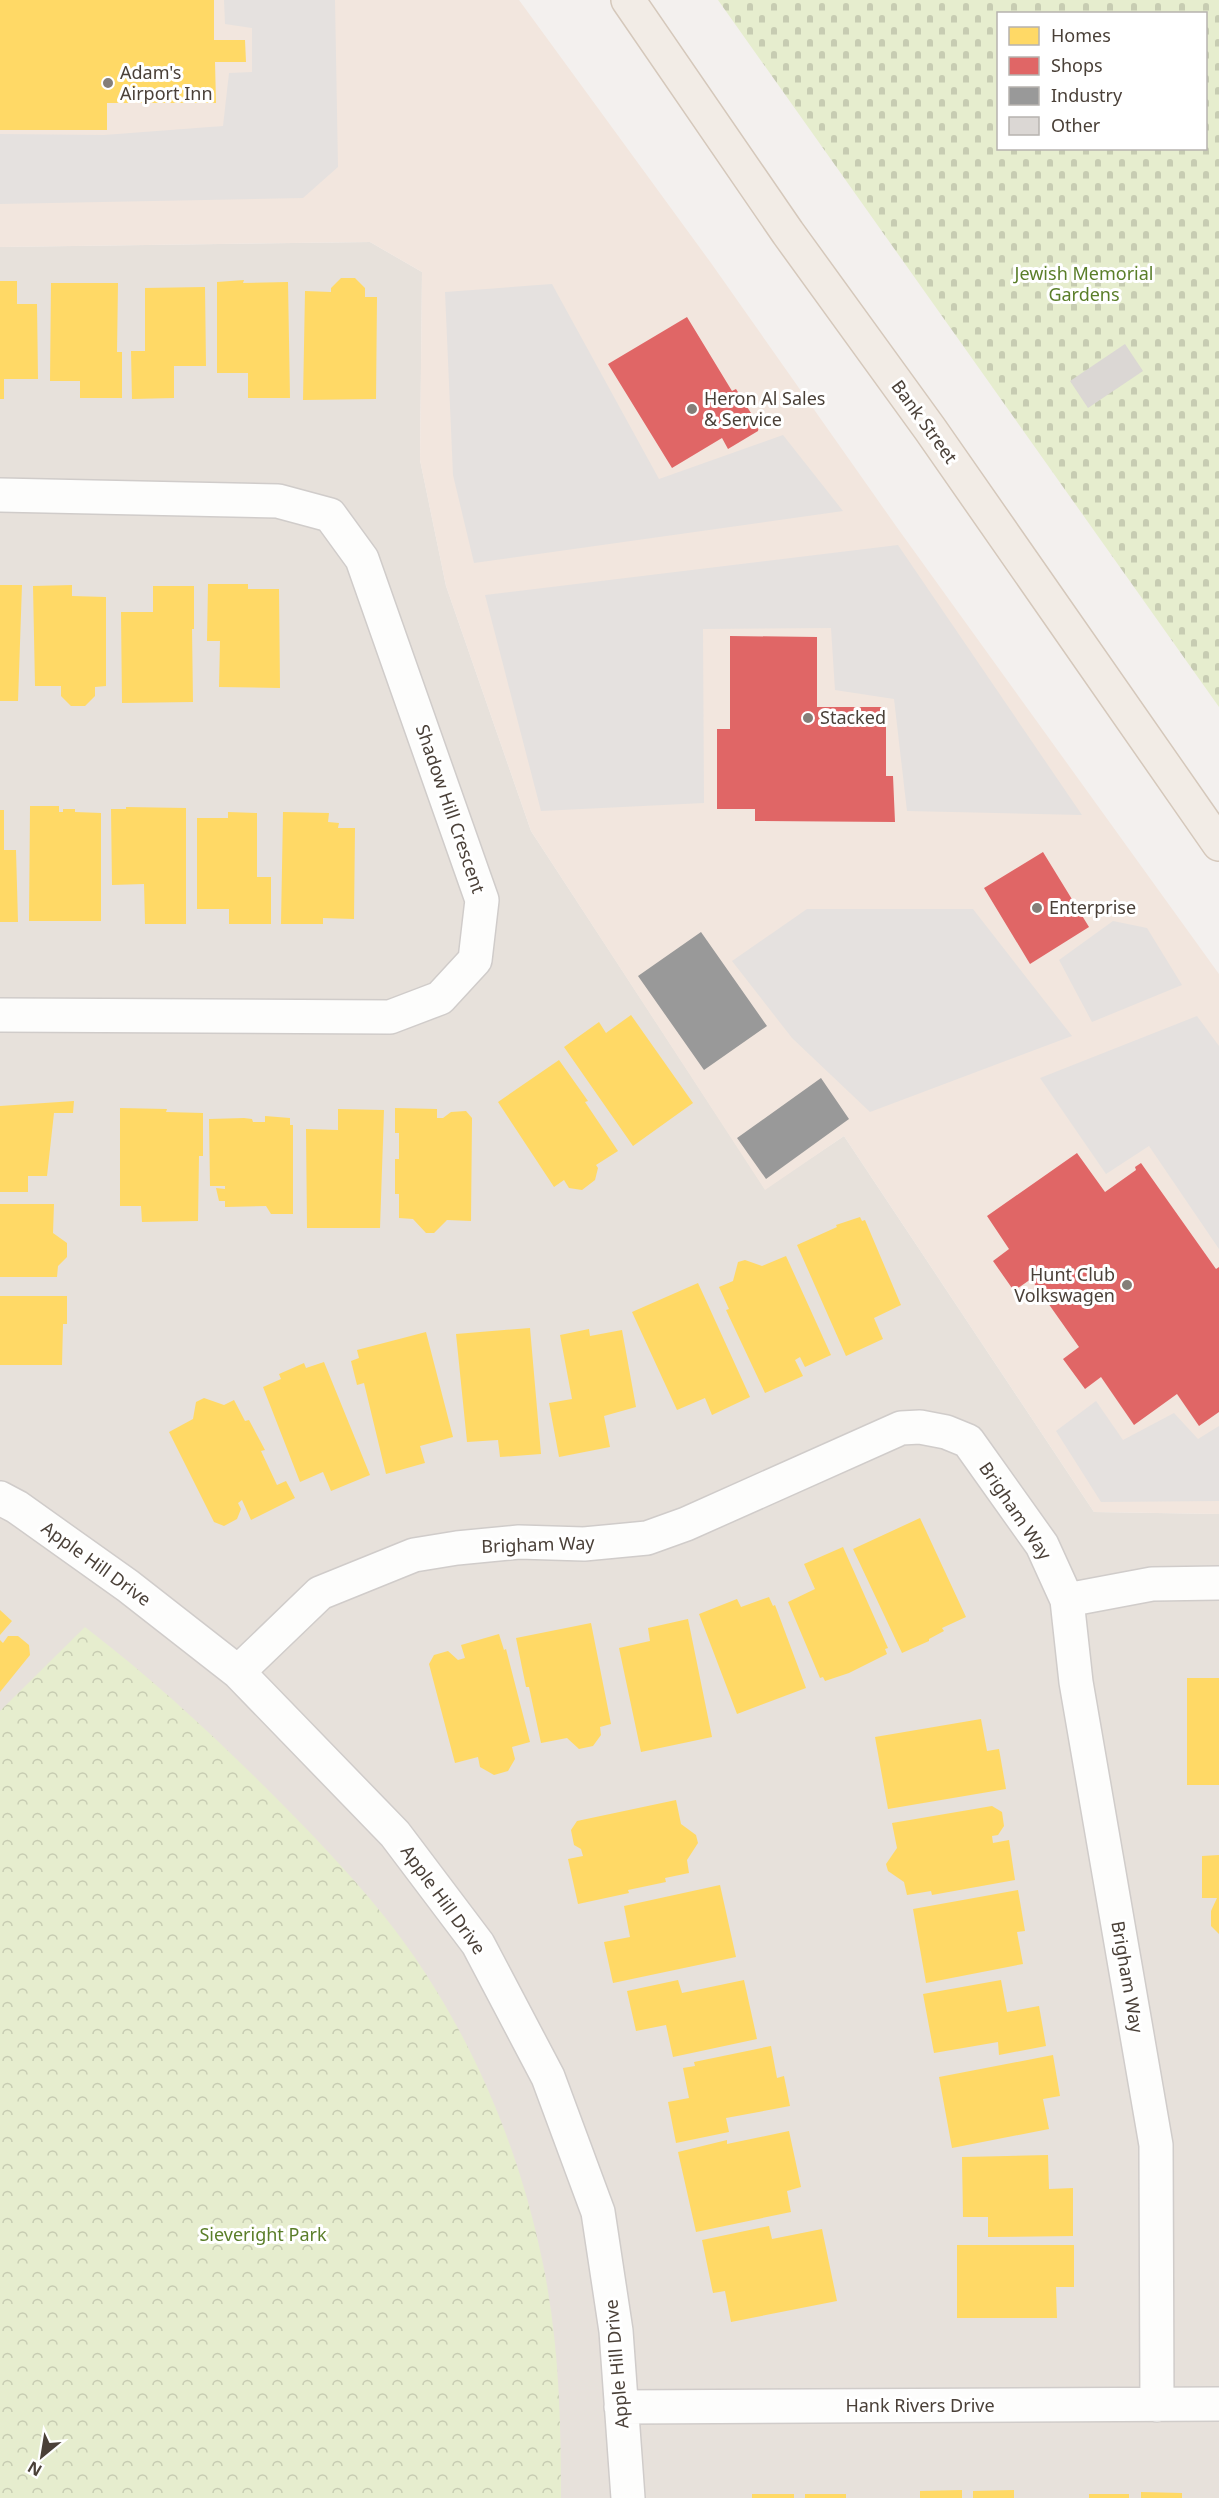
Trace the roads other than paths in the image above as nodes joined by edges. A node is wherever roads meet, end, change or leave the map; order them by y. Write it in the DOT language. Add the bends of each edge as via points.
graph roads {
  1 [pos="628,0"];
  2 [pos="0,495"];
  3 [pos="1219,844"];
  4 [pos="0,1015"];
  5 [pos="0,1498"];
  6 [pos="1219,1583"];
  7 [pos="1067,1600"];
  8 [pos="238,1672"];
  9 [pos="1219,2404"];
  10 [pos="1157,2405"];
  11 [pos="621,2407"];
  12 [pos="628,2498"];
  1 -- 3 [label="main road, Bank Street"];
  2 -- 4 [label="street, Shadow Hill Crescent" via="278,501 330,515 362,559 482,900 475,960 440,999 390,1017"];
  5 -- 8 [label="street, Apple Hill Drive" via="128,1586"];
  6 -- 7 [label="street" via="1152,1584"];
  7 -- 8 [label="street, Brigham Way" via="1042,1545 968,1441 946,1432 901,1428 647,1539 584,1544 519,1542 414,1555 320,1593"];
  7 -- 10 [label="street, Brigham Way" via="1076,1682 1156,2145"];
  8 -- 11 [label="street, Apple Hill Drive" via="395,1834 478,1944 548,2077 598,2212 616,2331"];
  9 -- 10 [label="street, Hank Rivers Drive"];
  10 -- 11 [label="street, Hank Rivers Drive"];
  11 -- 12 [label="street, Apple Hill Drive"];
}
